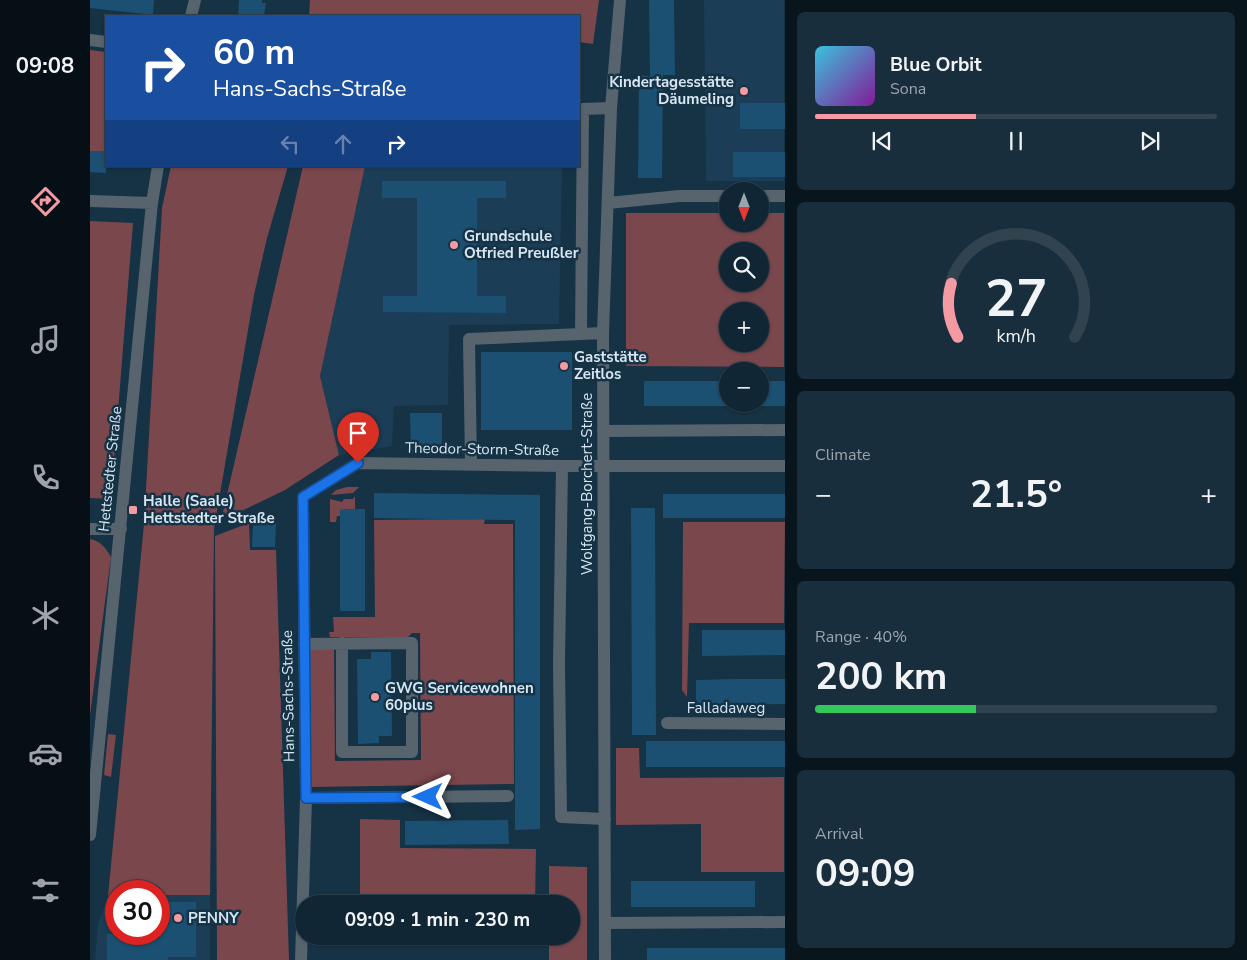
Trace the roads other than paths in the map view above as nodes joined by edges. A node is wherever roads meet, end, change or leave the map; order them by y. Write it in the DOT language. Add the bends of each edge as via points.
graph roads {
  1 [pos="195,0"];
  2 [pos="620,0"];
  3 [pos="191,15"];
  4 [pos="90,40"];
  5 [pos="105,42"];
  6 [pos="612,108"];
  7 [pos="158,167"];
  8 [pos="719,196"];
  9 [pos="769,196"];
  10 [pos="784,196"];
  11 [pos="90,201"];
  12 [pos="152,202"];
  13 [pos="608,202"];
  14 [pos="602,333"];
  15 [pos="581,334"];
  16 [pos="784,430"];
  17 [pos="603,431"];
  18 [pos="358,463"];
  19 [pos="472,464"];
  20 [pos="562,466"];
  21 [pos="604,466"];
  22 [pos="784,466"];
  23 [pos="90,529"];
  24 [pos="121,529"];
  25 [pos="342,643"];
  26 [pos="304,644"];
  27 [pos="667,723"];
  28 [pos="784,724"];
  29 [pos="508,796"];
  30 [pos="306,798"];
  31 [pos="605,819"];
  32 [pos="90,835"];
  33 [pos="784,922"];
  34 [pos="606,923"];
  35 [pos="301,960"];
  36 [pos="605,960"];
  1 -- 3 [label="street"];
  2 -- 6 [label="street, Wolfgang-Borchert-Straße"];
  4 -- 5 [label="street"];
  6 -- 13 [label="street, Wolfgang-Borchert-Straße"];
  6 -- 15 [label="street" via="582,109"];
  7 -- 12 [label="street, Hettstedter Straße"];
  8 -- 13 [label="street"];
  9 -- 10 [label="street"];
  11 -- 12 [label="street"];
  12 -- 24 [label="street, Hettstedter Straße"];
  13 -- 14 [label="street, Wolfgang-Borchert-Straße"];
  14 -- 15 [label="street"];
  14 -- 17 [label="street, Wolfgang-Borchert-Straße"];
  15 -- 19 [label="street" via="470,339"];
  16 -- 17 [label="street"];
  17 -- 21 [label="street, Wolfgang-Borchert-Straße"];
  18 -- 19 [label="street, Theodor-Storm-Straße"];
  18 -- 26 [label="street, Hans-Sachs-Straße" via="303,497"];
  19 -- 20 [label="street, Theodor-Storm-Straße"];
  20 -- 21 [label="street, Theodor-Storm-Straße"];
  20 -- 31 [label="street, Wolfgang-Borchert-Straße" via="561,817"];
  21 -- 22 [label="street, Theodor-Storm-Straße"];
  21 -- 31 [label="street, Wolfgang-Borchert-Straße"];
  23 -- 24 [label="street"];
  24 -- 32 [label="street, Hettstedter Straße"];
  25 -- 25 [label="street" via="412,643 412,752 342,752"];
  25 -- 26 [label="street"];
  26 -- 30 [label="street, Hans-Sachs-Straße"];
  27 -- 28 [label="street, Falladaweg"];
  29 -- 30 [label="street"];
  30 -- 35 [label="street, Hans-Sachs-Straße"];
  31 -- 34 [label="street, Wolfgang-Borchert-Straße"];
  33 -- 34 [label="street"];
  34 -- 36 [label="street, Wolfgang-Borchert-Straße"];
}
